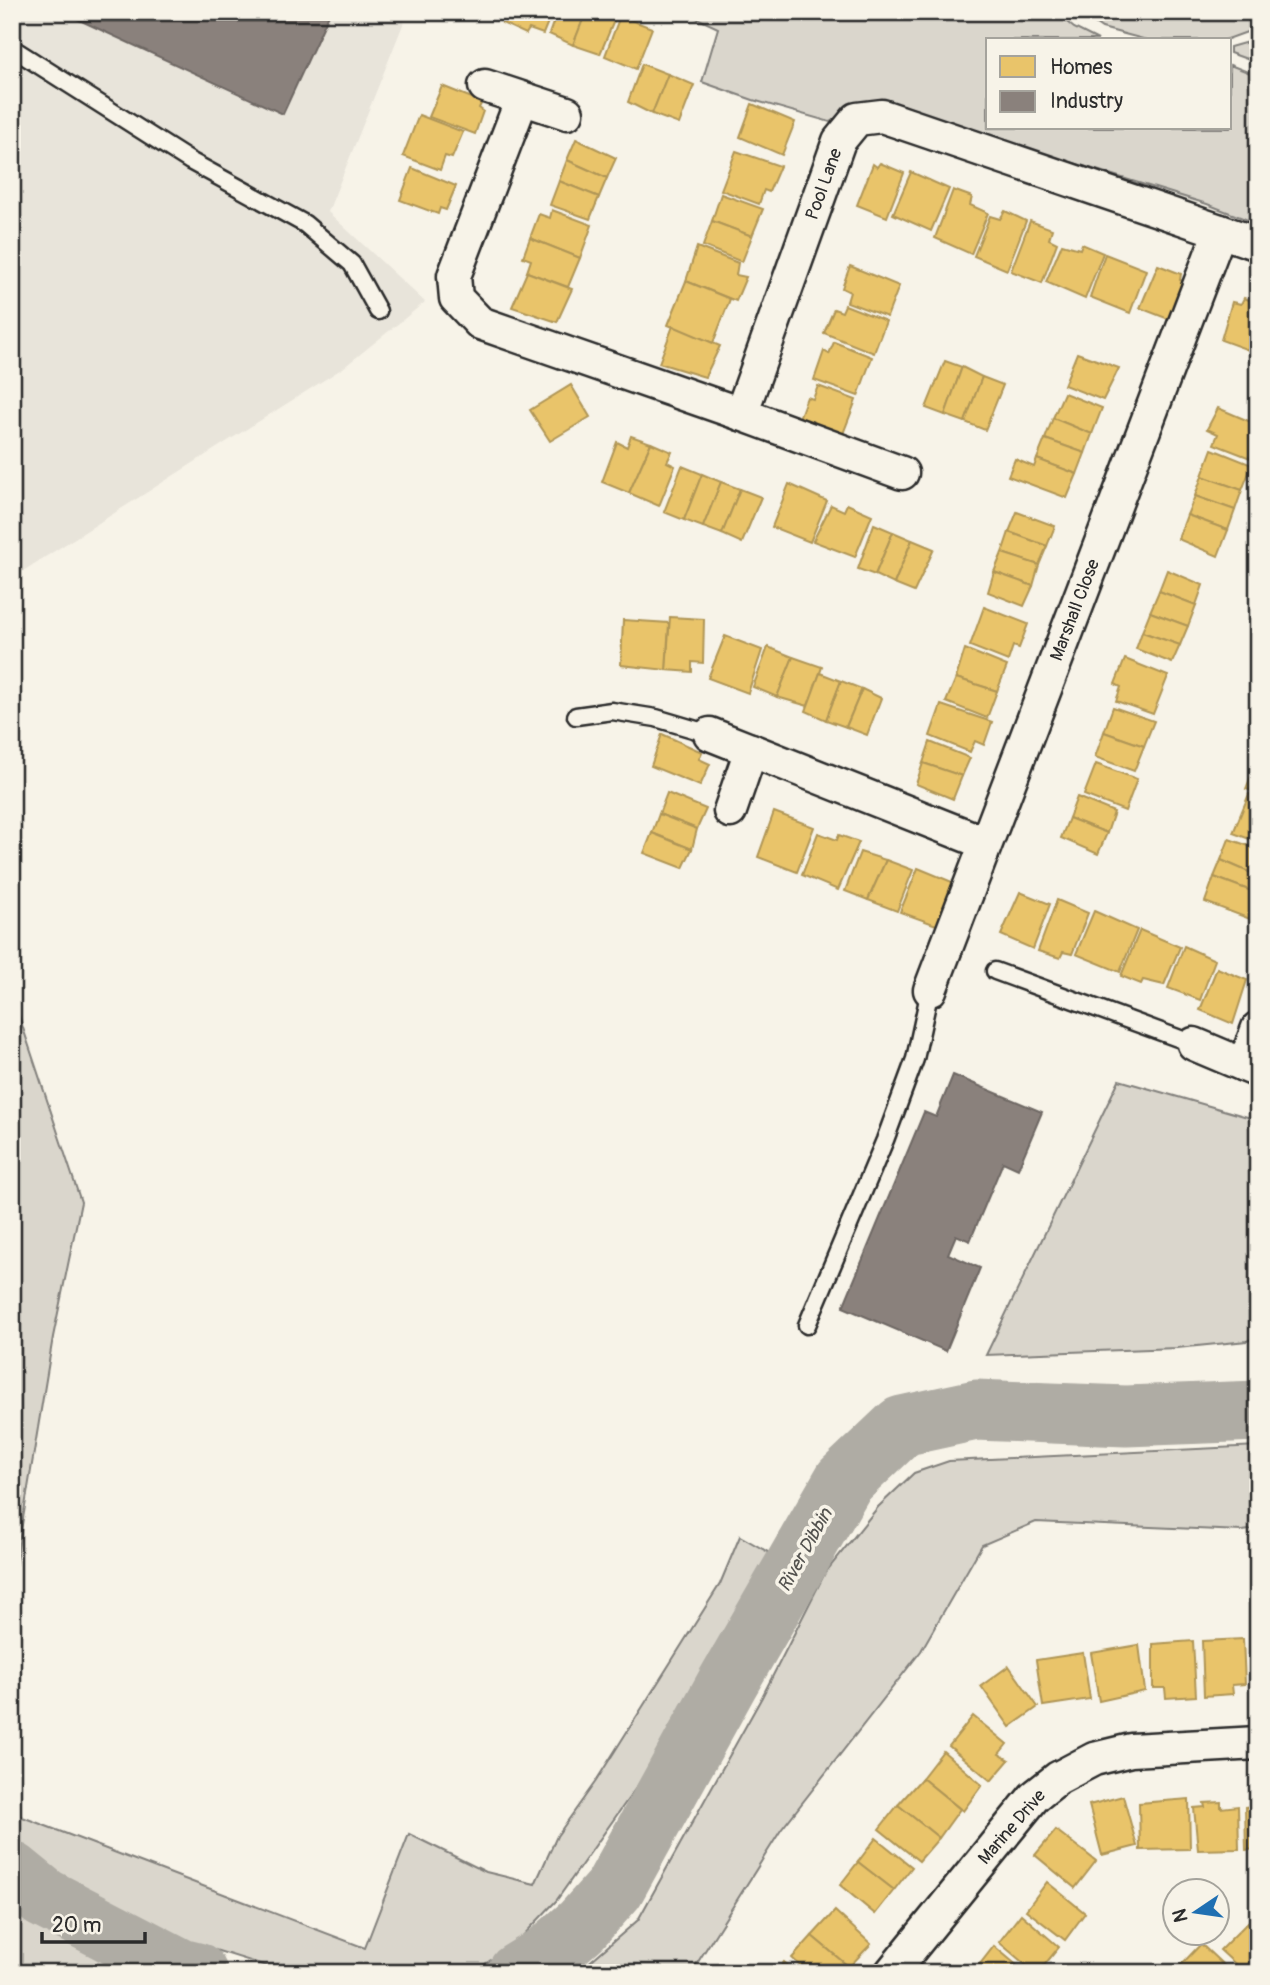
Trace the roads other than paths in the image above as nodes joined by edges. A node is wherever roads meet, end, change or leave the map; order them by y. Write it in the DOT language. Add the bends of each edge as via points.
graph roads {
  1 [pos="12,48"];
  2 [pos="485,86"];
  3 [pos="522,99"];
  4 [pos="567,113"];
  5 [pos="1220,231"];
  6 [pos="1258,244"];
  7 [pos="378,311"];
  8 [pos="740,414"];
  9 [pos="902,473"];
  10 [pos="576,716"];
  11 [pos="710,734"];
  12 [pos="751,750"];
  13 [pos="730,811"];
  14 [pos="985,843"];
  15 [pos="995,971"];
  16 [pos="930,990"];
  17 [pos="1258,1028"];
  18 [pos="1194,1044"];
  19 [pos="1251,1068"];
  20 [pos="807,1325"];
  21 [pos="1258,1743"];
  22 [pos="891,1973"];
  1 -- 7 [label="lane" via="190,161 305,224 352,264"];
  2 -- 3 [label="street"];
  3 -- 4 [label="street"];
  3 -- 8 [label="street" via="454,276 456,298 480,323"];
  5 -- 6 [label="street, Pool Lane"];
  5 -- 8 [label="street, Pool Lane" via="882,116 857,119 839,141"];
  5 -- 14 [label="street, Marshall Close"];
  8 -- 9 [label="street"];
  10 -- 11 [label="lane" via="612,711"];
  11 -- 12 [label="street"];
  12 -- 13 [label="street"];
  12 -- 14 [label="street"];
  14 -- 16 [label="street, Marshall Close"];
  15 -- 18 [label="lane"];
  16 -- 20 [label="lane" via="915,1059"];
  17 -- 19 [label="street"];
  18 -- 19 [label="street"];
  21 -- 22 [label="street, Marine Drive" via="1132,1750 1094,1759 1058,1778 1034,1797"];
}
